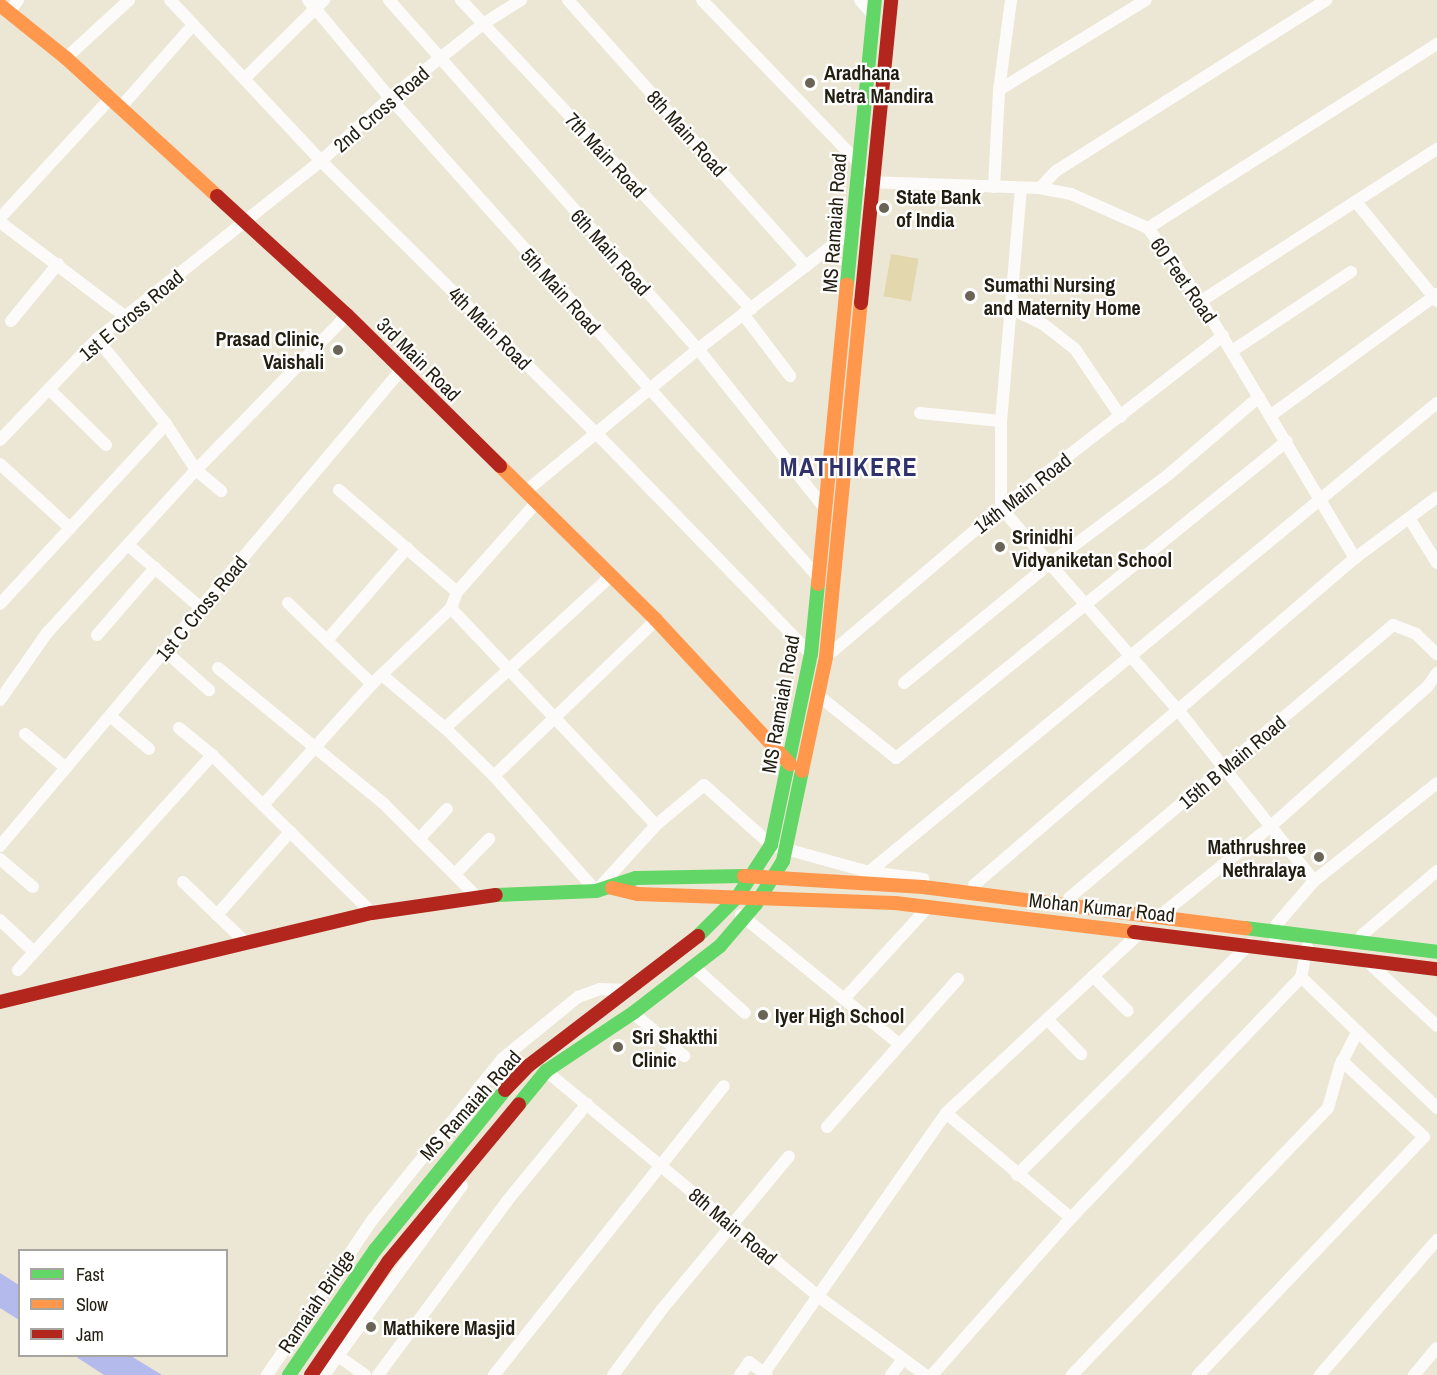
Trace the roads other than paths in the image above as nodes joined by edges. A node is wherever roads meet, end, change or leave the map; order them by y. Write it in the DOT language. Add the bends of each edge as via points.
graph roads {
  1 [pos="18,0"];
  2 [pos="129,0"];
  3 [pos="170,0"];
  4 [pos="389,0"];
  5 [pos="461,0"];
  6 [pos="521,0"];
  7 [pos="568,0"];
  8 [pos="702,0"];
  9 [pos="860,0"];
  10 [pos="875,0"];
  11 [pos="891,0"];
  12 [pos="1011,0"];
  13 [pos="1146,0"];
  14 [pos="1326,0"];
  15 [pos="316,2"];
  16 [pos="4,8"];
  17 [pos="873,15"];
  18 [pos="483,24"];
  19 [pos="193,25"];
  20 [pos="1437,44"];
  21 [pos="66,58"];
  22 [pos="440,59"];
  23 [pos="246,77"];
  24 [pos="999,90"];
  25 [pos="390,98"];
  26 [pos="115,104"];
  27 [pos="1437,149"];
  28 [pos="321,161"];
  29 [pos="858,162"];
  30 [pos="857,182"];
  31 [pos="875,183"];
  32 [pos="994,188"];
  33 [pos="1021,188"];
  34 [pos="1040,188"];
  35 [pos="1356,202"];
  36 [pos="0,220"];
  37 [pos="243,222"];
  38 [pos="855,228"];
  39 [pos="1148,228"];
  40 [pos="58,264"];
  41 [pos="806,266"];
  42 [pos="1351,272"];
  43 [pos="1436,298"];
  44 [pos="1201,301"];
  45 [pos="1012,309"];
  46 [pos="747,312"];
  47 [pos="348,315"];
  48 [pos="127,318"];
  49 [pos="11,321"];
  50 [pos="1223,336"];
  51 [pos="97,339"];
  52 [pos="698,350"];
  53 [pos="1232,351"];
  54 [pos="401,370"];
  55 [pos="790,376"];
  56 [pos="49,389"];
  57 [pos="650,392"];
  58 [pos="1259,397"];
  59 [pos="1437,403"];
  60 [pos="920,412"];
  61 [pos="1270,416"];
  62 [pos="1120,417"];
  63 [pos="1001,421"];
  64 [pos="166,424"];
  65 [pos="596,433"];
  66 [pos="0,440"];
  67 [pos="1287,441"];
  68 [pos="106,445"];
  69 [pos="0,464"];
  70 [pos="196,470"];
  71 [pos="339,490"];
  72 [pos="221,491"];
  73 [pos="526,491"];
  74 [pos="1437,497"];
  75 [pos="1320,498"];
  76 [pos="537,502"];
  77 [pos="1001,508"];
  78 [pos="826,510"];
  79 [pos="1409,518"];
  80 [pos="70,528"];
  81 [pos="128,545"];
  82 [pos="407,548"];
  83 [pos="1355,558"];
  84 [pos="1437,563"];
  85 [pos="1048,565"];
  86 [pos="155,568"];
  87 [pos="610,577"];
  88 [pos="819,578"];
  89 [pos="457,592"];
  90 [pos="288,603"];
  91 [pos="1082,603"];
  92 [pos="0,604"];
  93 [pos="201,608"];
  94 [pos="451,608"];
  95 [pos="656,620"];
  96 [pos="97,635"];
  97 [pos="328,639"];
  98 [pos="165,651"];
  99 [pos="811,654"];
  100 [pos="1437,654"];
  101 [pos="1128,656"];
  102 [pos="826,657"];
  103 [pos="510,666"];
  104 [pos="218,669"];
  105 [pos="1437,673"];
  106 [pos="382,675"];
  107 [pos="904,683"];
  108 [pos="372,684"];
  109 [pos="209,690"];
  110 [pos="819,696"];
  111 [pos="0,700"];
  112 [pos="1178,710"];
  113 [pos="110,716"];
  114 [pos="557,717"];
  115 [pos="179,728"];
  116 [pos="445,728"];
  117 [pos="25,734"];
  118 [pos="316,747"];
  119 [pos="149,749"];
  120 [pos="212,755"];
  121 [pos="790,764"];
  122 [pos="66,768"];
  123 [pos="1225,769"];
  124 [pos="494,776"];
  125 [pos="1437,783"];
  126 [pos="263,806"];
  127 [pos="447,809"];
  128 [pos="656,825"];
  129 [pos="1271,826"];
  130 [pos="290,832"];
  131 [pos="419,838"];
  132 [pos="489,838"];
  133 [pos="771,845"];
  134 [pos="0,846"];
  135 [pos="787,849"];
  136 [pos="0,859"];
  137 [pos="1437,871"];
  138 [pos="869,872"];
  139 [pos="455,874"];
  140 [pos="753,876"];
  141 [pos="774,877"];
  142 [pos="1314,881"];
  143 [pos="183,882"];
  144 [pos="974,885"];
  145 [pos="33,887"];
  146 [pos="612,888"];
  147 [pos="596,891"];
  148 [pos="476,896"];
  149 [pos="738,896"];
  150 [pos="761,897"];
  151 [pos="1069,898"];
  152 [pos="928,907"];
  153 [pos="1167,910"];
  154 [pos="725,911"];
  155 [pos="372,913"];
  156 [pos="217,915"];
  157 [pos="745,916"];
  158 [pos="0,920"];
  159 [pos="1277,927"];
  160 [pos="1142,931"];
  161 [pos="1311,932"];
  162 [pos="1362,935"];
  163 [pos="244,941"];
  164 [pos="1437,944"];
  165 [pos="1250,945"];
  166 [pos="1273,948"];
  167 [pos="34,952"];
  168 [pos="1437,952"];
  169 [pos="1306,953"];
  170 [pos="1368,962"];
  171 [pos="695,968"];
  172 [pos="1437,969"];
  173 [pos="18,970"];
  174 [pos="1093,976"];
  175 [pos="1301,977"];
  176 [pos="958,979"];
  177 [pos="629,990"];
  178 [pos="844,999"];
  179 [pos="0,1002"];
  180 [pos="1128,1011"];
  181 [pos="633,1012"];
  182 [pos="745,1013"];
  183 [pos="1047,1019"];
  184 [pos="1437,1026"];
  185 [pos="1358,1031"];
  186 [pos="898,1043"];
  187 [pos="1081,1054"];
  188 [pos="684,1056"];
  189 [pos="1342,1061"];
  190 [pos="546,1071"];
  191 [pos="724,1086"];
  192 [pos="587,1104"];
  193 [pos="1437,1108"];
  194 [pos="946,1113"];
  195 [pos="827,1127"];
  196 [pos="789,1156"];
  197 [pos="660,1165"];
  198 [pos="1017,1175"];
  199 [pos="1071,1218"];
  200 [pos="732,1226"];
  201 [pos="1437,1240"];
  202 [pos="375,1250"];
  203 [pos="344,1262"];
  204 [pos="388,1262"];
  205 [pos="384,1290"];
  206 [pos="819,1296"];
  207 [pos="1437,1348"];
  208 [pos="338,1356"];
  209 [pos="903,1359"];
  210 [pos="765,1374"];
  211 [pos="267,1375"];
  212 [pos="289,1375"];
  213 [pos="311,1375"];
  214 [pos="324,1375"];
  215 [pos="365,1375"];
  216 [pos="378,1375"];
  217 [pos="494,1375"];
  218 [pos="613,1375"];
  219 [pos="740,1375"];
  220 [pos="891,1375"];
  221 [pos="925,1375"];
  222 [pos="932,1375"];
  223 [pos="1072,1375"];
  224 [pos="1198,1375"];
  225 [pos="1320,1375"];
  226 [pos="1414,1375"];
  1 -- 16 [label="street"];
  2 -- 21 [label="street"];
  3 -- 19 [label="street, 4th Main Road"];
  4 -- 22 [label="street, 6th Main Road"];
  5 -- 18 [label="street, 7th Main Road"];
  6 -- 18 [label="street, 2nd Cross Road"];
  7 -- 41 [label="street, 8th Main Road"];
  8 -- 29 [label="street"];
  9 -- 17 [label="street"];
  10 -- 17 [label="street, MS Ramaiah Road"];
  11 -- 31 [label="street, MS Ramaiah Road"];
  12 -- 24 [label="street"];
  13 -- 24 [label="street"];
  14 -- 34 [label="street" via="1056,171"];
  15 -- 23 [label="street"];
  15 -- 25 [label="street, 5th Main Road"];
  16 -- 21 [label="street, 3rd Main Road"];
  17 -- 29 [label="street, MS Ramaiah Road"];
  18 -- 22 [label="street, 2nd Cross Road"];
  18 -- 46 [label="street, 7th Main Road"];
  19 -- 23 [label="street, 4th Main Road"];
  19 -- 26 [label="street"];
  20 -- 39 [label="street"];
  21 -- 26 [label="street, 3rd Main Road"];
  22 -- 25 [label="street, 2nd Cross Road"];
  22 -- 52 [label="street, 6th Main Road"];
  23 -- 28 [label="street, 4th Main Road"];
  24 -- 32 [label="street"];
  25 -- 28 [label="street, 2nd Cross Road"];
  25 -- 57 [label="street, 5th Main Road"];
  26 -- 36 [label="street"];
  26 -- 37 [label="street, 3rd Main Road"];
  27 -- 35 [label="street"];
  28 -- 37 [label="street, 2nd Cross Road"];
  28 -- 65 [label="street, 4th Main Road"];
  29 -- 30 [label="street, MS Ramaiah Road"];
  30 -- 31 [label="street, 60 Feet Road"];
  30 -- 38 [label="street, MS Ramaiah Road"];
  31 -- 32 [label="street, 60 Feet Road"];
  31 -- 102 [label="street, MS Ramaiah Road"];
  32 -- 33 [label="street, 60 Feet Road"];
  33 -- 34 [label="street, 60 Feet Road"];
  33 -- 45 [label="street"];
  34 -- 39 [label="street, 60 Feet Road" via="1071,194"];
  35 -- 43 [label="street"];
  35 -- 44 [label="street"];
  36 -- 40 [label="street"];
  37 -- 47 [label="street, 3rd Main Road"];
  37 -- 48 [label="street, 1st E Cross Road"];
  38 -- 41 [label="street"];
  38 -- 78 [label="street, MS Ramaiah Road"];
  39 -- 44 [label="street, 60 Feet Road"];
  40 -- 48 [label="street"];
  40 -- 49 [label="street"];
  41 -- 46 [label="street"];
  42 -- 53 [label="street"];
  43 -- 61 [label="street"];
  44 -- 50 [label="street, 60 Feet Road"];
  45 -- 62 [label="street" via="1043,324 1075,349"];
  45 -- 63 [label="street"];
  46 -- 52 [label="street"];
  46 -- 55 [label="street, 7th Main Road"];
  47 -- 54 [label="street, 3rd Main Road"];
  47 -- 70 [label="street"];
  48 -- 51 [label="street, 1st E Cross Road"];
  50 -- 53 [label="street, 60 Feet Road"];
  50 -- 62 [label="street, 14th Main Road"];
  51 -- 56 [label="street, 1st E Cross Road"];
  51 -- 64 [label="street"];
  52 -- 57 [label="street"];
  52 -- 78 [label="street, 6th Main Road"];
  53 -- 58 [label="street, 60 Feet Road"];
  54 -- 73 [label="street, 3rd Main Road"];
  54 -- 93 [label="street, 1st C Cross Road"];
  56 -- 66 [label="street, 1st E Cross Road"];
  56 -- 68 [label="street"];
  57 -- 65 [label="street"];
  57 -- 88 [label="street, 5th Main Road"];
  58 -- 61 [label="street, 60 Feet Road"];
  58 -- 85 [label="street" via="1168,475"];
  59 -- 75 [label="street"];
  60 -- 63 [label="street"];
  61 -- 67 [label="street, 60 Feet Road"];
  62 -- 77 [label="street, 14th Main Road"];
  63 -- 77 [label="street"];
  64 -- 70 [label="street"];
  64 -- 80 [label="street"];
  65 -- 73 [label="street"];
  65 -- 99 [label="street, 4th Main Road"];
  67 -- 75 [label="street, 60 Feet Road"];
  67 -- 91 [label="street"];
  69 -- 80 [label="street"];
  70 -- 72 [label="street"];
  70 -- 81 [label="street"];
  71 -- 82 [label="street"];
  73 -- 76 [label="street, 3rd Main Road"];
  74 -- 79 [label="street"];
  75 -- 83 [label="street, 60 Feet Road"];
  75 -- 101 [label="street"];
  76 -- 87 [label="street, 3rd Main Road"];
  76 -- 89 [label="street"];
  77 -- 85 [label="street"];
  77 -- 102 [label="street, 14th Main Road"];
  78 -- 88 [label="street, MS Ramaiah Road"];
  79 -- 83 [label="street"];
  79 -- 84 [label="street"];
  80 -- 92 [label="street"];
  81 -- 86 [label="street"];
  81 -- 111 [label="street" via="47,633"];
  82 -- 89 [label="street"];
  82 -- 97 [label="street"];
  83 -- 112 [label="street"];
  85 -- 91 [label="street"];
  85 -- 107 [label="street"];
  86 -- 93 [label="street"];
  86 -- 96 [label="street"];
  87 -- 95 [label="street, 3rd Main Road"];
  87 -- 103 [label="street"];
  88 -- 99 [label="street, MS Ramaiah Road"];
  89 -- 94 [label="street"];
  90 -- 97 [label="street"];
  91 -- 101 [label="street"];
  91 -- 110 [label="street" via="896,758"];
  93 -- 98 [label="street, 1st C Cross Road"];
  94 -- 103 [label="street"];
  94 -- 106 [label="street"];
  95 -- 114 [label="street"];
  95 -- 121 [label="street, 3rd Main Road"];
  97 -- 108 [label="street"];
  98 -- 109 [label="street"];
  98 -- 113 [label="street, 1st C Cross Road"];
  99 -- 121 [label="street, MS Ramaiah Road"];
  100 -- 123 [label="street, 15th B Main Road" via="1416,634 1393,625"];
  101 -- 112 [label="street"];
  101 -- 138 [label="street"];
  102 -- 110 [label="street, MS Ramaiah Road"];
  103 -- 114 [label="street"];
  103 -- 116 [label="street"];
  104 -- 118 [label="street"];
  105 -- 129 [label="street" via="1428,686"];
  106 -- 108 [label="street"];
  106 -- 116 [label="street"];
  108 -- 118 [label="street"];
  110 -- 135 [label="street, MS Ramaiah Road"];
  112 -- 123 [label="street"];
  112 -- 144 [label="street"];
  113 -- 119 [label="street"];
  113 -- 122 [label="street, 1st C Cross Road"];
  114 -- 124 [label="street"];
  114 -- 128 [label="street"];
  115 -- 120 [label="street"];
  116 -- 124 [label="street"];
  117 -- 122 [label="street"];
  118 -- 126 [label="street"];
  118 -- 131 [label="street"];
  120 -- 126 [label="street"];
  120 -- 167 [label="street"];
  121 -- 133 [label="street, MS Ramaiah Road"];
  122 -- 134 [label="street, 1st C Cross Road"];
  123 -- 129 [label="street"];
  123 -- 151 [label="street, 15th B Main Road"];
  124 -- 147 [label="street"];
  125 -- 142 [label="street"];
  126 -- 130 [label="street"];
  127 -- 131 [label="street"];
  128 -- 133 [label="street" via="704,785"];
  128 -- 147 [label="street"];
  129 -- 142 [label="street"];
  129 -- 153 [label="street"];
  130 -- 155 [label="street"];
  130 -- 156 [label="street"];
  131 -- 139 [label="street"];
  132 -- 139 [label="street"];
  133 -- 135 [label="street"];
  133 -- 140 [label="street, MS Ramaiah Road"];
  135 -- 138 [label="street"];
  135 -- 141 [label="street, MS Ramaiah Road"];
  136 -- 145 [label="street"];
  137 -- 162 [label="street"];
  138 -- 144 [label="street"];
  139 -- 148 [label="street"];
  140 -- 141 [label="street"];
  140 -- 146 [label="street" via="636,878"];
  140 -- 149 [label="street, MS Ramaiah Road"];
  141 -- 150 [label="street, MS Ramaiah Road"];
  141 -- 159 [label="street" via="923,887"];
  142 -- 159 [label="street"];
  143 -- 156 [label="street"];
  144 -- 151 [label="street"];
  146 -- 147 [label="street"];
  146 -- 149 [label="street, Mohan Kumar Road" via="638,894"];
  147 -- 148 [label="street"];
  148 -- 155 [label="street"];
  149 -- 150 [label="street, Mohan Kumar Road"];
  149 -- 154 [label="street, MS Ramaiah Road"];
  150 -- 152 [label="street, Mohan Kumar Road"];
  150 -- 157 [label="street, MS Ramaiah Road"];
  151 -- 153 [label="street"];
  152 -- 160 [label="street, Mohan Kumar Road"];
  152 -- 178 [label="street"];
  153 -- 159 [label="street"];
  154 -- 157 [label="street"];
  154 -- 177 [label="street, MS Ramaiah Road"];
  155 -- 163 [label="street"];
  156 -- 163 [label="street"];
  157 -- 171 [label="street, MS Ramaiah Road"];
  157 -- 178 [label="street"];
  158 -- 167 [label="street"];
  159 -- 161 [label="street"];
  159 -- 166 [label="street"];
  160 -- 165 [label="street, Mohan Kumar Road"];
  160 -- 174 [label="street"];
  161 -- 162 [label="street"];
  161 -- 168 [label="street"];
  161 -- 169 [label="street"];
  162 -- 164 [label="street"];
  163 -- 179 [label="street"];
  165 -- 166 [label="street, Mohan Kumar Road"];
  165 -- 198 [label="street"];
  166 -- 169 [label="street, Mohan Kumar Road"];
  167 -- 173 [label="street"];
  169 -- 170 [label="street, Mohan Kumar Road"];
  169 -- 175 [label="street"];
  170 -- 172 [label="street, Mohan Kumar Road"];
  170 -- 184 [label="street"];
  171 -- 181 [label="street, MS Ramaiah Road"];
  171 -- 182 [label="street"];
  174 -- 180 [label="street"];
  174 -- 183 [label="street"];
  175 -- 185 [label="street"];
  175 -- 199 [label="street"];
  176 -- 186 [label="street"];
  177 -- 202 [label="street, MS Ramaiah Road" via="520,1074 443,1160"];
  177 -- 203 [label="street" via="600,989 578,997 501,1059"];
  178 -- 186 [label="street"];
  181 -- 188 [label="street"];
  181 -- 190 [label="street, MS Ramaiah Road"];
  183 -- 187 [label="street"];
  183 -- 194 [label="street"];
  185 -- 189 [label="street"];
  185 -- 193 [label="street"];
  186 -- 195 [label="street"];
  189 -- 223 [label="street" via="1328,1108"];
  189 -- 224 [label="street" via="1424,1137"];
  190 -- 192 [label="street, 8th Main Road"];
  190 -- 204 [label="street, MS Ramaiah Road"];
  190 -- 205 [label="street, MS Ramaiah Road"];
  191 -- 197 [label="street"];
  192 -- 197 [label="street, 8th Main Road"];
  192 -- 216 [label="street" via="507,1202"];
  194 -- 198 [label="street"];
  194 -- 206 [label="street"];
  196 -- 200 [label="street"];
  197 -- 200 [label="street, 8th Main Road"];
  197 -- 217 [label="street"];
  198 -- 199 [label="street"];
  199 -- 222 [label="street"];
  200 -- 206 [label="street, 8th Main Road"];
  200 -- 218 [label="street"];
  201 -- 225 [label="street"];
  202 -- 212 [label="street, Ramaiah Bridge"];
  203 -- 205 [label="street"];
  203 -- 211 [label="street"];
  204 -- 213 [label="street, Ramaiah Bridge"];
  205 -- 208 [label="street, MS Ramaiah Road"];
  206 -- 209 [label="street, 8th Main Road"];
  206 -- 210 [label="street"];
  207 -- 226 [label="street"];
  208 -- 214 [label="street, MS Ramaiah Road"];
  208 -- 215 [label="street"];
  209 -- 220 [label="street"];
  209 -- 221 [label="street, 8th Main Road"];
  210 -- 219 [label="street" via="749,1362"];
}
